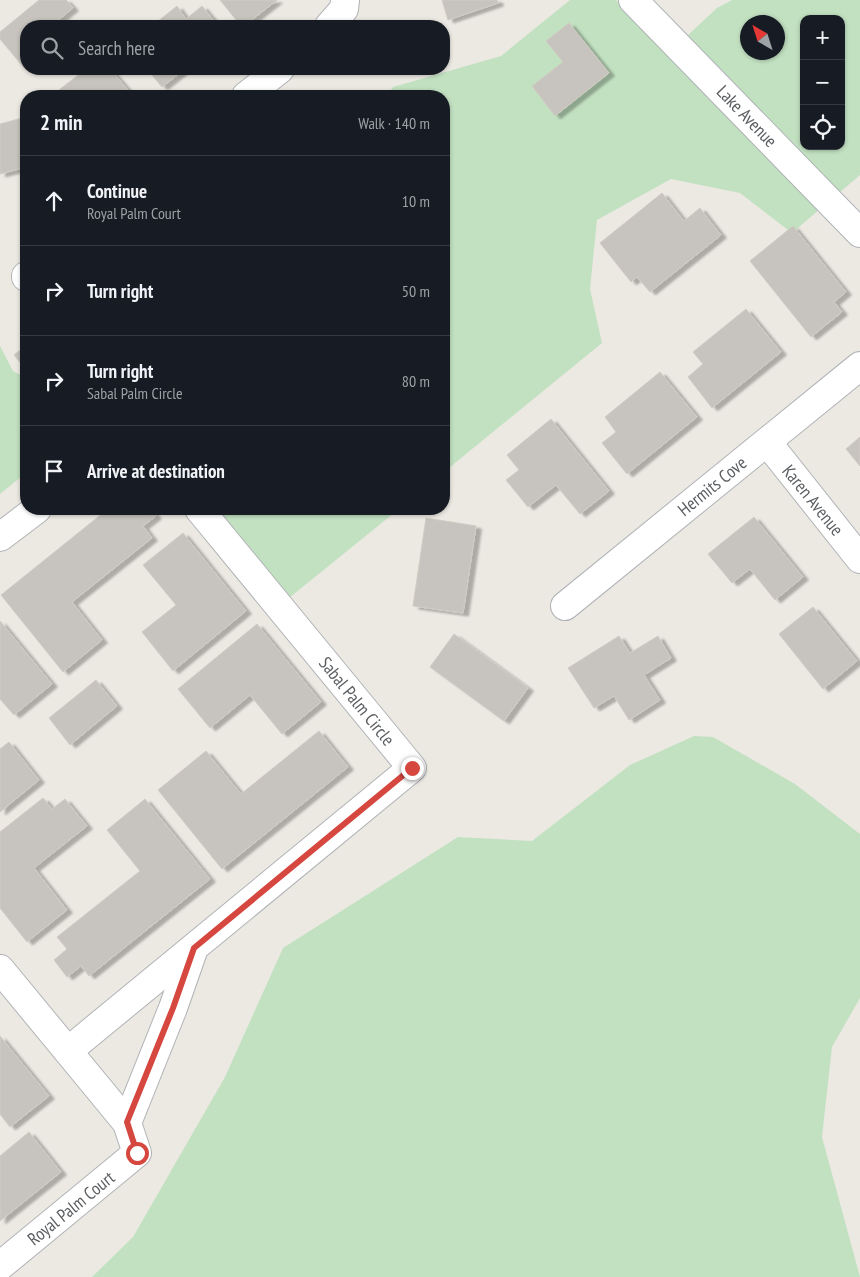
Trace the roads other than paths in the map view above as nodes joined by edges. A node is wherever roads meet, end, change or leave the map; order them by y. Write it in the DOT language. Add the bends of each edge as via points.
graph roads {
  1 [pos="345,0"];
  2 [pos="633,0"];
  3 [pos="334,20"];
  4 [pos="272,75"];
  5 [pos="254,90"];
  6 [pos="860,233"];
  7 [pos="860,366"];
  8 [pos="766,442"];
  9 [pos="29,515"];
  10 [pos="204,515"];
  11 [pos="0,537"];
  12 [pos="860,559"];
  13 [pos="565,606"];
  14 [pos="194,948"];
  15 [pos="0,969"];
  16 [pos="68,1051"];
  17 [pos="127,1122"];
  18 [pos="0,1266"];
  1 -- 3 [label="street" via="344,9"];
  2 -- 6 [label="street, Lake Avenue"];
  4 -- 5 [label="street"];
  7 -- 8 [label="street, Hermits Cove"];
  8 -- 12 [label="street, Karen Avenue"];
  8 -- 13 [label="street, Hermits Cove"];
  9 -- 11 [label="street"];
  10 -- 14 [label="street, Sabal Palm Circle" via="412,768"];
  14 -- 16 [label="street, Sabal Palm Circle"];
  14 -- 17 [label="street"];
  15 -- 16 [label="street"];
  16 -- 17 [label="street, Royal Palm Court"];
  17 -- 18 [label="street, Royal Palm Court" via="137,1153"];
}
